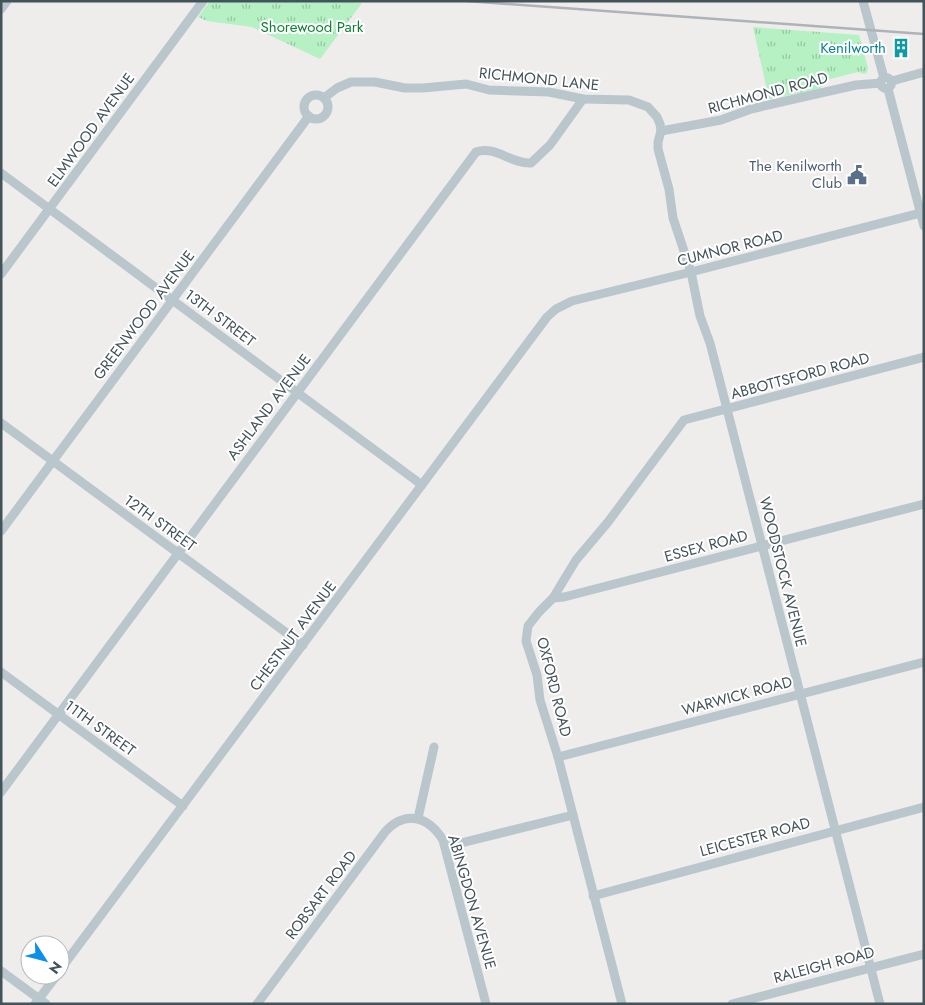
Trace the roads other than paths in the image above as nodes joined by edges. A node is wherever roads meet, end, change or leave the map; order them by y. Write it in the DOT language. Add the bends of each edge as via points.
graph roads {
  1 [pos="7,1"];
  2 [pos="203,1"];
  3 [pos="863,1"];
  4 [pos="1,9"];
  5 [pos="924,72"];
  6 [pos="886,83"];
  7 [pos="324,98"];
  8 [pos="583,99"];
  9 [pos="309,116"];
  10 [pos="661,131"];
  11 [pos="1,173"];
  12 [pos="50,209"];
  13 [pos="922,212"];
  14 [pos="924,226"];
  15 [pos="691,272"];
  16 [pos="1,274"];
  17 [pos="172,300"];
  18 [pos="547,317"];
  19 [pos="924,357"];
  20 [pos="298,392"];
  21 [pos="726,409"];
  22 [pos="684,420"];
  23 [pos="1,423"];
  24 [pos="53,461"];
  25 [pos="422,485"];
  26 [pos="924,504"];
  27 [pos="1,531"];
  28 [pos="762,545"];
  29 [pos="178,553"];
  30 [pos="552,598"];
  31 [pos="303,645"];
  32 [pos="924,662"];
  33 [pos="1,672"];
  34 [pos="800,694"];
  35 [pos="59,715"];
  36 [pos="434,747"];
  37 [pos="558,757"];
  38 [pos="1,792"];
  39 [pos="182,806"];
  40 [pos="924,807"];
  41 [pos="573,815"];
  42 [pos="418,818"];
  43 [pos="835,830"];
  44 [pos="445,847"];
  45 [pos="593,896"];
  46 [pos="924,954"];
  47 [pos="70,957"];
  48 [pos="871,968"];
  49 [pos="1,971"];
  50 [pos="51,985"];
  51 [pos="40,1002"];
  52 [pos="257,1004"];
  53 [pos="486,1004"];
  54 [pos="622,1004"];
  55 [pos="732,1004"];
  56 [pos="880,1004"];
  1 -- 4 [label="street"];
  2 -- 12 [label="street, ELMWOOD AVENUE"];
  3 -- 6 [label="street"];
  5 -- 6 [label="street, RICHMOND ROAD"];
  6 -- 10 [label="street, RICHMOND ROAD" via="856,85 751,108 721,120"];
  6 -- 13 [label="street"];
  7 -- 8 [label="street, RICHMOND LANE" via="344,84 375,82 414,88 466,84 489,90 549,92"];
  7 -- 9 [label="street, GREENWOOD AVENUE" via="328,105 326,113 320,118"];
  7 -- 9 [label="street, GREENWOOD AVENUE" via="313,95 307,99 304,106"];
  8 -- 10 [label="street, RICHMOND LANE" via="629,100 642,104 657,117"];
  8 -- 20 [label="street, ASHLAND AVENUE" via="550,145 531,163 518,162 487,150 476,152"];
  9 -- 17 [label="street, GREENWOOD AVENUE"];
  10 -- 15 [label="street, WOODSTOCK AVENUE" via="658,149 673,218"];
  11 -- 12 [label="street, 13TH STREET"];
  12 -- 16 [label="street, ELMWOOD AVENUE"];
  12 -- 17 [label="street, 13TH STREET"];
  13 -- 14 [label="street"];
  13 -- 15 [label="street, CUMNOR ROAD"];
  15 -- 18 [label="street, CUMNOR ROAD" via="572,301"];
  15 -- 21 [label="street, WOODSTOCK AVENUE"];
  17 -- 20 [label="street, 13TH STREET"];
  17 -- 24 [label="street, GREENWOOD AVENUE"];
  18 -- 25 [label="street, CHESTNUT AVENUE"];
  19 -- 21 [label="street, ABBOTTSFORD ROAD"];
  20 -- 25 [label="street, 13TH STREET"];
  20 -- 29 [label="street, ASHLAND AVENUE"];
  21 -- 22 [label="street, ABBOTTSFORD ROAD"];
  21 -- 28 [label="street, WOODSTOCK AVENUE"];
  22 -- 30 [label="street, OXFORD ROAD" via="576,560"];
  23 -- 24 [label="street, 12TH STREET"];
  24 -- 27 [label="street, GREENWOOD AVENUE"];
  24 -- 29 [label="street, 12TH STREET"];
  25 -- 31 [label="street, CHESTNUT AVENUE"];
  26 -- 28 [label="street, ESSEX ROAD"];
  28 -- 30 [label="street, ESSEX ROAD"];
  28 -- 34 [label="street, WOODSTOCK AVENUE"];
  29 -- 31 [label="street, 12TH STREET"];
  29 -- 35 [label="street, ASHLAND AVENUE"];
  30 -- 37 [label="street, OXFORD ROAD" via="533,619 526,641"];
  31 -- 39 [label="street, CHESTNUT AVENUE"];
  32 -- 34 [label="street, WARWICK ROAD"];
  33 -- 35 [label="street, 11TH STREET"];
  34 -- 37 [label="street, WARWICK ROAD"];
  34 -- 43 [label="street, WOODSTOCK AVENUE"];
  35 -- 38 [label="street, ASHLAND AVENUE"];
  35 -- 39 [label="street, 11TH STREET"];
  36 -- 42 [label="street"];
  37 -- 41 [label="street, OXFORD ROAD"];
  39 -- 47 [label="street, CHESTNUT AVENUE"];
  40 -- 43 [label="street, LEICESTER ROAD"];
  41 -- 44 [label="street"];
  41 -- 45 [label="street, OXFORD ROAD"];
  42 -- 44 [label="street, ABINGDON AVENUE" via="435,828"];
  42 -- 52 [label="street, ROBSART ROAD" via="398,822 387,830"];
  43 -- 45 [label="street, LEICESTER ROAD"];
  43 -- 48 [label="street, WOODSTOCK AVENUE"];
  44 -- 53 [label="street, ABINGDON AVENUE"];
  45 -- 54 [label="street, OXFORD ROAD"];
  46 -- 48 [label="street, RALEIGH ROAD"];
  48 -- 55 [label="street, RALEIGH ROAD"];
  48 -- 56 [label="street, WOODSTOCK AVENUE"];
  49 -- 51 [label="street"];
  50 -- 51 [label="street"];
}
